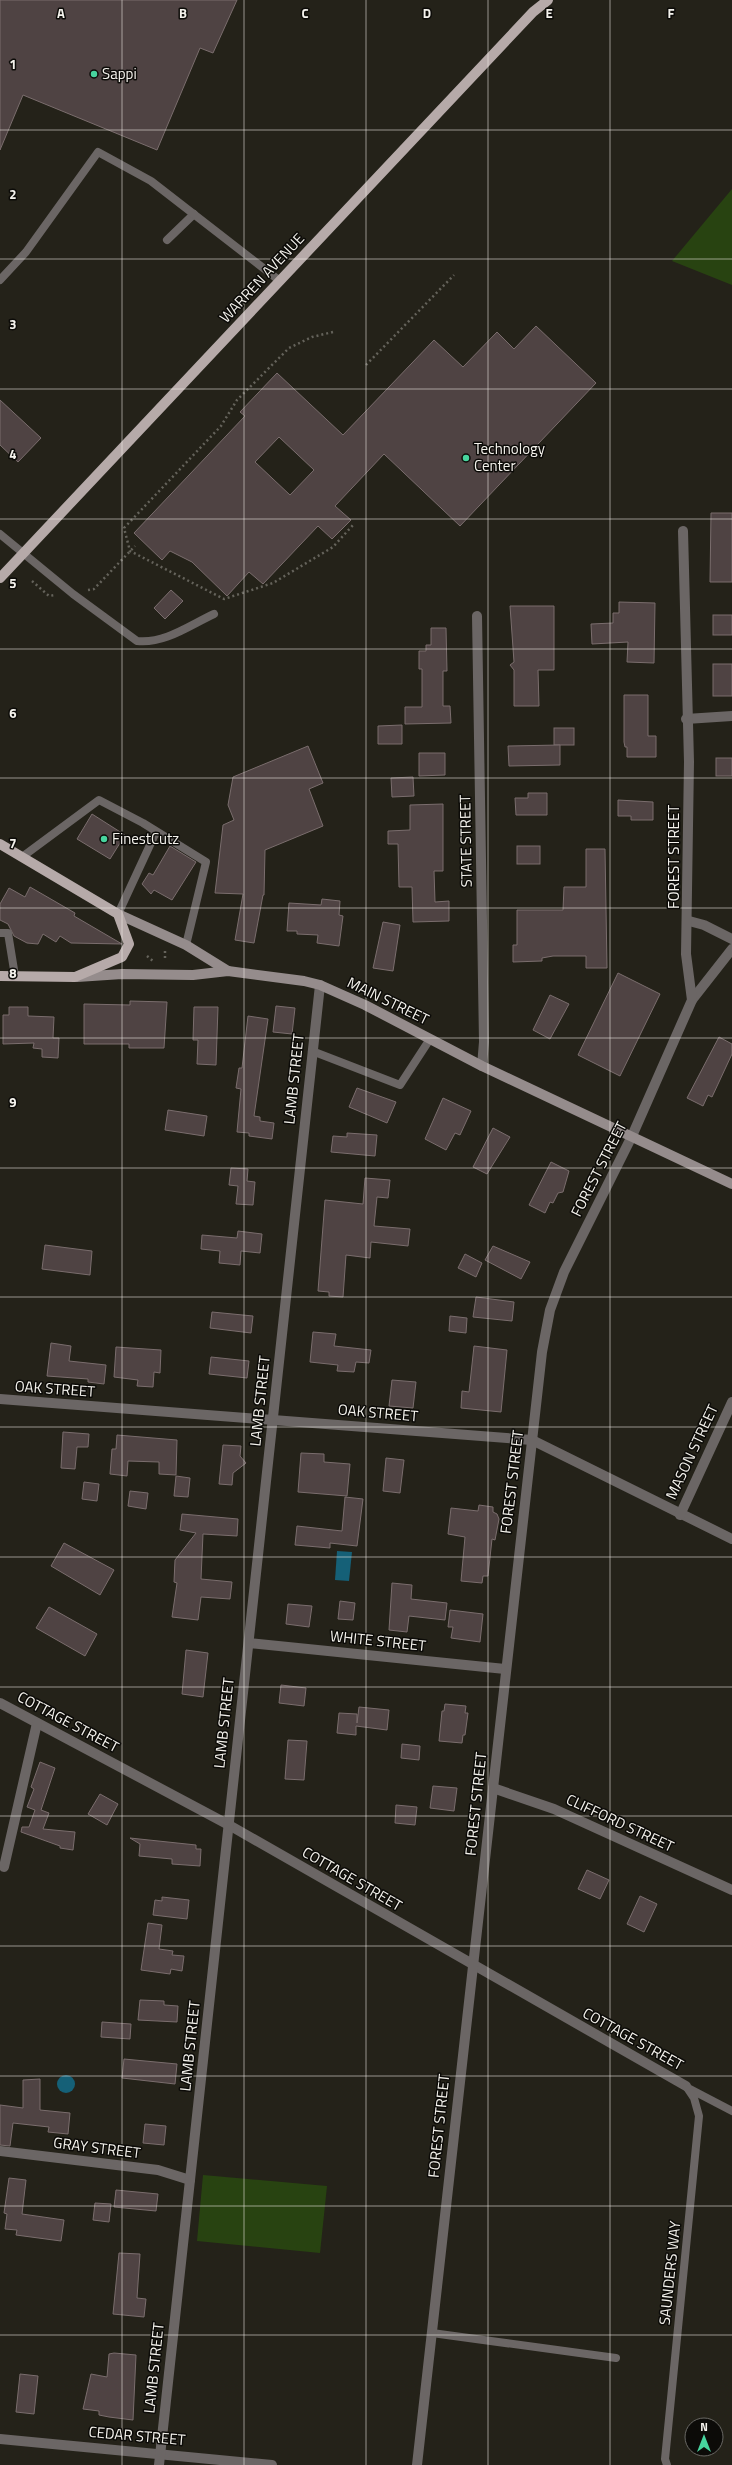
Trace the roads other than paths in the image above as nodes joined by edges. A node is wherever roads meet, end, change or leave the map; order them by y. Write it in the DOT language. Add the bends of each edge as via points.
graph roads {
  1 [pos="548,0"];
  2 [pos="194,214"];
  3 [pos="167,240"];
  4 [pos="0,280"];
  5 [pos="280,281"];
  6 [pos="683,530"];
  7 [pos="0,534"];
  8 [pos="23,554"];
  9 [pos="0,578"];
  10 [pos="214,614"];
  11 [pos="477,616"];
  12 [pos="732,716"];
  13 [pos="686,719"];
  14 [pos="156,832"];
  15 [pos="0,844"];
  16 [pos="22,857"];
  17 [pos="118,914"];
  18 [pos="688,921"];
  19 [pos="0,933"];
  20 [pos="732,939"];
  21 [pos="186,945"];
  22 [pos="732,949"];
  23 [pos="228,971"];
  24 [pos="0,976"];
  25 [pos="15,976"];
  26 [pos="75,977"];
  27 [pos="320,985"];
  28 [pos="692,1000"];
  29 [pos="430,1039"];
  30 [pos="312,1052"];
  31 [pos="482,1066"];
  32 [pos="632,1136"];
  33 [pos="732,1184"];
  34 [pos="0,1400"];
  35 [pos="732,1402"];
  36 [pos="273,1421"];
  37 [pos="532,1440"];
  38 [pos="680,1515"];
  39 [pos="732,1539"];
  40 [pos="248,1643"];
  41 [pos="505,1669"];
  42 [pos="0,1703"];
  43 [pos="37,1723"];
  44 [pos="493,1788"];
  45 [pos="228,1825"];
  46 [pos="4,1867"];
  47 [pos="732,1890"];
  48 [pos="472,1966"];
  49 [pos="686,2086"];
  50 [pos="732,2111"];
  51 [pos="0,2151"];
  52 [pos="190,2180"];
  53 [pos="432,2334"];
  54 [pos="616,2358"];
  55 [pos="0,2439"];
  56 [pos="160,2453"];
  57 [pos="159,2465"];
  58 [pos="272,2465"];
  59 [pos="417,2465"];
  60 [pos="666,2465"];
  1 -- 5 [label="main road, WARREN AVENUE" via="533,12"];
  2 -- 3 [label="lane"];
  2 -- 4 [label="lane" via="151,181 98,152 26,252"];
  2 -- 5 [label="lane"];
  5 -- 8 [label="main road, WARREN AVENUE"];
  6 -- 13 [label="street, FOREST STREET"];
  7 -- 8 [label="lane"];
  8 -- 9 [label="main road, WARREN AVENUE"];
  8 -- 10 [label="lane" via="137,641 150,642 162,639"];
  11 -- 31 [label="street, STATE STREET" via="484,1042"];
  12 -- 13 [label="street"];
  13 -- 18 [label="street, FOREST STREET" via="689,762"];
  14 -- 16 [label="lane" via="98,800"];
  14 -- 17 [label="lane"];
  14 -- 21 [label="lane" via="206,862"];
  15 -- 16 [label="main road"];
  16 -- 17 [label="main road"];
  17 -- 21 [label="main road"];
  17 -- 26 [label="main road" via="129,944 122,957"];
  18 -- 20 [label="street" via="704,925"];
  18 -- 28 [label="street, FOREST STREET" via="686,954"];
  19 -- 25 [label="lane" via="8,933"];
  21 -- 23 [label="main road"];
  22 -- 28 [label="street"];
  23 -- 26 [label="main road, MAIN STREET" via="193,975 122,974"];
  23 -- 27 [label="main road, MAIN STREET" via="304,980"];
  24 -- 25 [label="main road, MAIN STREET"];
  25 -- 26 [label="main road, MAIN STREET"];
  27 -- 29 [label="main road, MAIN STREET"];
  27 -- 30 [label="street, LAMB STREET"];
  28 -- 32 [label="street, FOREST STREET"];
  29 -- 30 [label="lane" via="400,1085"];
  29 -- 31 [label="main road, MAIN STREET"];
  30 -- 36 [label="street, LAMB STREET"];
  31 -- 32 [label="main road, MAIN STREET"];
  32 -- 33 [label="main road, MAIN STREET"];
  32 -- 37 [label="street, FOREST STREET" via="564,1272 550,1310 542,1352"];
  34 -- 36 [label="street, OAK STREET"];
  35 -- 38 [label="street, MASON STREET"];
  36 -- 37 [label="street, OAK STREET"];
  36 -- 40 [label="street, LAMB STREET"];
  37 -- 38 [label="street, OAK STREET"];
  37 -- 41 [label="street, FOREST STREET"];
  38 -- 39 [label="street, OAK STREET"];
  40 -- 41 [label="street, WHITE STREET"];
  40 -- 45 [label="street, LAMB STREET"];
  41 -- 44 [label="street, FOREST STREET"];
  42 -- 43 [label="street, COTTAGE STREET"];
  43 -- 45 [label="street, COTTAGE STREET"];
  43 -- 46 [label="street"];
  44 -- 47 [label="street, CLIFFORD STREET" via="554,1809"];
  44 -- 48 [label="street, FOREST STREET"];
  45 -- 48 [label="street, COTTAGE STREET"];
  45 -- 52 [label="street, LAMB STREET"];
  48 -- 49 [label="street, COTTAGE STREET"];
  48 -- 53 [label="street, FOREST STREET"];
  49 -- 50 [label="lane"];
  49 -- 60 [label="lane, SAUNDERS WAY" via="694,2098 699,2116"];
  51 -- 52 [label="street, GRAY STREET" via="158,2170"];
  52 -- 56 [label="street, LAMB STREET"];
  53 -- 54 [label="lane"];
  53 -- 59 [label="street, FOREST STREET"];
  55 -- 56 [label="street, CEDAR STREET"];
  56 -- 57 [label="street, LAMB STREET"];
  56 -- 58 [label="street, CEDAR STREET"];
}
